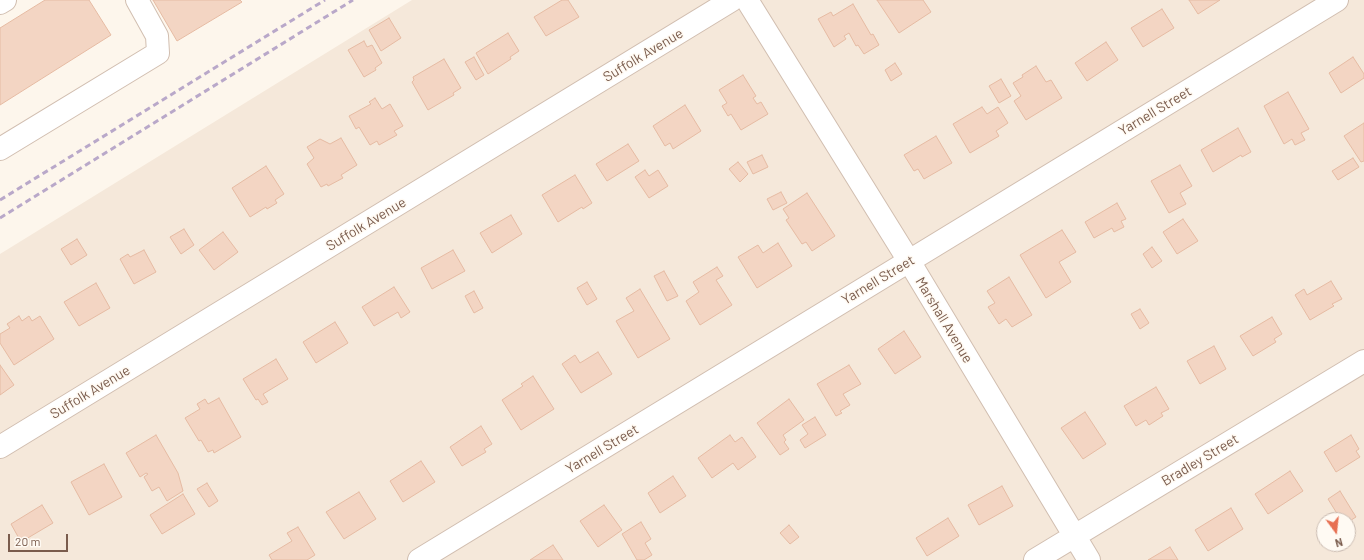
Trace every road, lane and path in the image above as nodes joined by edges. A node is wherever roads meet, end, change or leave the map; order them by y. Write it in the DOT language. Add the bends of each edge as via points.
graph roads {
  1 [pos="5,0"];
  2 [pos="137,0"];
  3 [pos="732,0"];
  4 [pos="747,0"];
  5 [pos="1337,0"];
  6 [pos="0,3"];
  7 [pos="0,149"];
  8 [pos="909,261"];
  9 [pos="1364,361"];
  10 [pos="0,447"];
  11 [pos="1074,536"];
  12 [pos="419,560"];
  13 [pos="1035,560"];
  14 [pos="1089,560"];
  1 -- 6 [label="street"];
  2 -- 7 [label="street" via="157,36 158,53"];
  3 -- 10 [label="street, Suffolk Avenue"];
  4 -- 8 [label="street, Marshall Avenue"];
  5 -- 8 [label="street, Yarnell Street"];
  8 -- 11 [label="street, Marshall Avenue"];
  8 -- 12 [label="street, Yarnell Street"];
  9 -- 11 [label="street, Bradley Street"];
  11 -- 13 [label="street, Bradley Street"];
  11 -- 14 [label="street, Marshall Avenue"];
}
